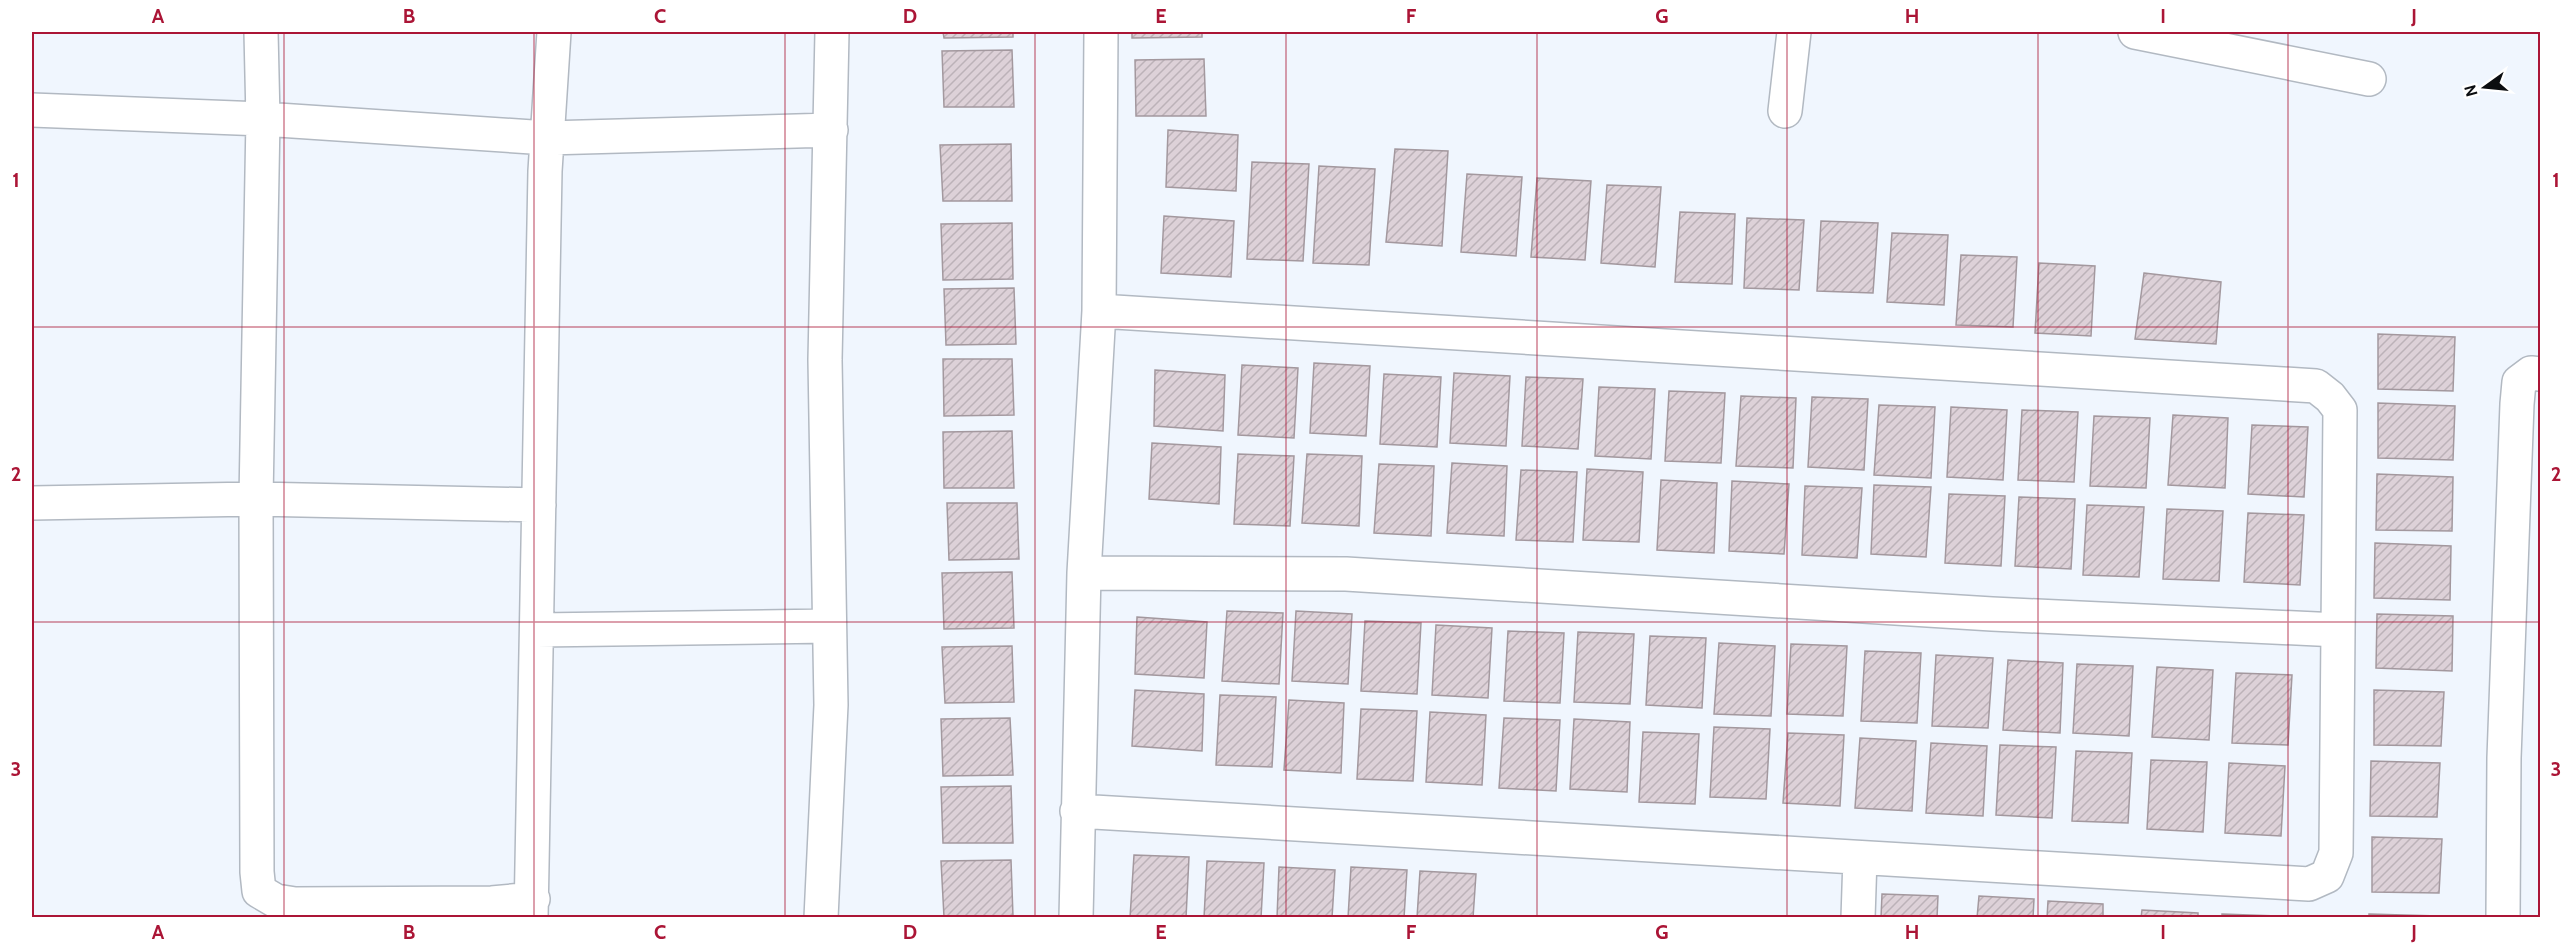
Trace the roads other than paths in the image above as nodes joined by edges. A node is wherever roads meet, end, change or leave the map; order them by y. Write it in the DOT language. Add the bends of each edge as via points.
graph roads {
  1 [pos="261,32"];
  2 [pos="554,32"];
  3 [pos="832,32"];
  4 [pos="1101,32"];
  5 [pos="1794,32"];
  6 [pos="2137,32"];
  7 [pos="2369,79"];
  8 [pos="32,110"];
  9 [pos="1785,111"];
  10 [pos="263,119"];
  11 [pos="831,130"];
  12 [pos="547,138"];
  13 [pos="1099,312"];
  14 [pos="2541,374"];
  15 [pos="256,500"];
  16 [pos="32,503"];
  17 [pos="539,506"];
  18 [pos="1084,573"];
  19 [pos="829,626"];
  20 [pos="537,630"];
  21 [pos="2338,630"];
  22 [pos="1077,811"];
  23 [pos="1860,858"];
  24 [pos="532,908"];
  25 [pos="821,918"];
  26 [pos="1076,918"];
  27 [pos="1858,918"];
  28 [pos="2503,918"];
  1 -- 10 [label="street"];
  2 -- 12 [label="street"];
  3 -- 11 [label="street"];
  4 -- 13 [label="street"];
  5 -- 9 [label="street"];
  6 -- 7 [label="street"];
  8 -- 10 [label="street"];
  10 -- 12 [label="street"];
  10 -- 15 [label="street"];
  11 -- 12 [label="street"];
  11 -- 19 [label="street" via="825,360"];
  12 -- 17 [label="street"];
  13 -- 18 [label="street"];
  13 -- 21 [label="street" via="2316,386 2340,410"];
  14 -- 28 [label="street" via="2531,373 2519,382 2517,404 2504,758"];
  15 -- 16 [label="street"];
  15 -- 17 [label="street"];
  15 -- 24 [label="street" via="259,891 276,901 295,904 492,903"];
  17 -- 20 [label="street"];
  18 -- 21 [label="street" via="1346,574 1981,613"];
  18 -- 22 [label="street"];
  19 -- 20 [label="street"];
  19 -- 25 [label="street" via="831,705"];
  20 -- 24 [label="street"];
  21 -- 23 [label="street" via="2336,853 2327,876 2309,884"];
  22 -- 23 [label="street"];
  22 -- 26 [label="street"];
  23 -- 27 [label="street"];
}
